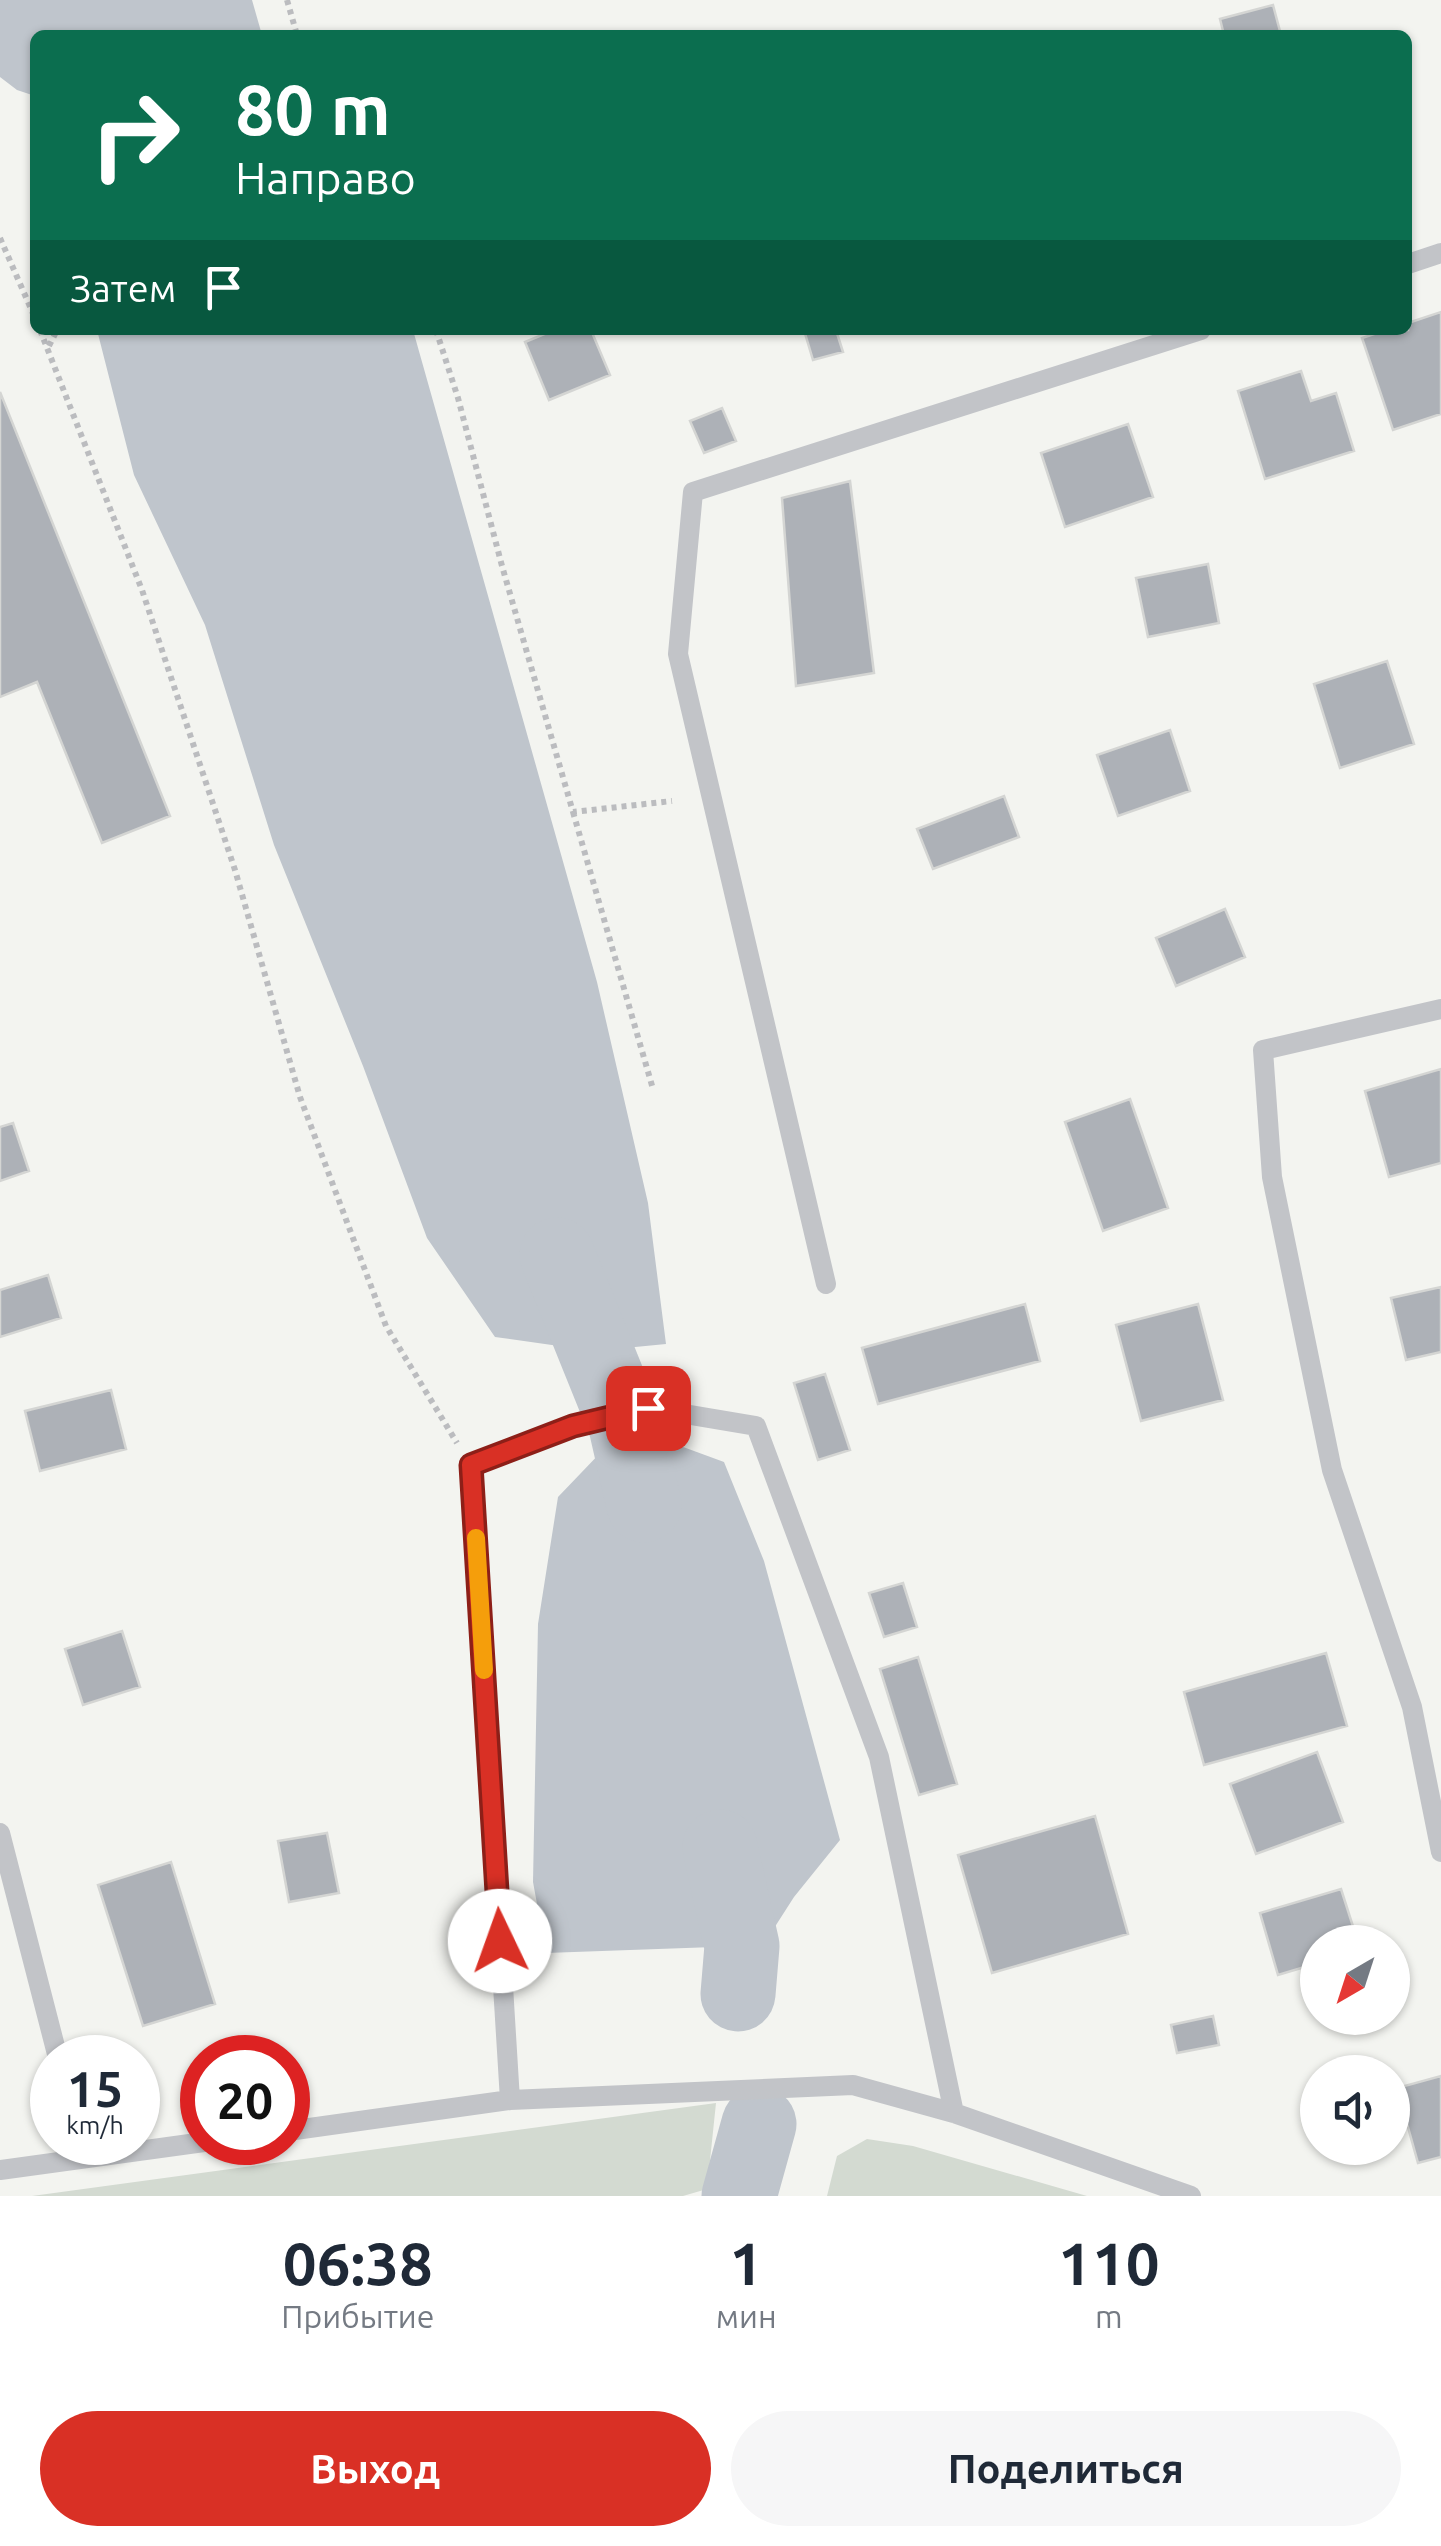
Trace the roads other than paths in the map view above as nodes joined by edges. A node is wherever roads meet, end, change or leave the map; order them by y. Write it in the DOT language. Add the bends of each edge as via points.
graph roads {
  1 [pos="1441,254"];
  2 [pos="1412,263"];
  3 [pos="1185,335"];
  4 [pos="1441,1010"];
  5 [pos="826,1284"];
  6 [pos="0,1833"];
  7 [pos="1441,1852"];
  8 [pos="52,2035"];
  9 [pos="510,2100"];
  10 [pos="954,2113"];
  11 [pos="310,2128"];
  12 [pos="30,2163"];
  13 [pos="0,2170"];
  14 [pos="1191,2196"];
  1 -- 2 [label="lane"];
  3 -- 5 [label="lane" via="693,492 678,654"];
  4 -- 7 [label="lane" via="1263,1050 1272,1178 1332,1470 1412,1706"];
  6 -- 8 [label="lane"];
  9 -- 10 [label="lane" via="853,2086"];
  9 -- 10 [label="lane" via="471,1465 573,1426 648,1408 756,1426 880,1757"];
  9 -- 11 [label="lane"];
  10 -- 14 [label="lane"];
  12 -- 13 [label="lane"];
}
